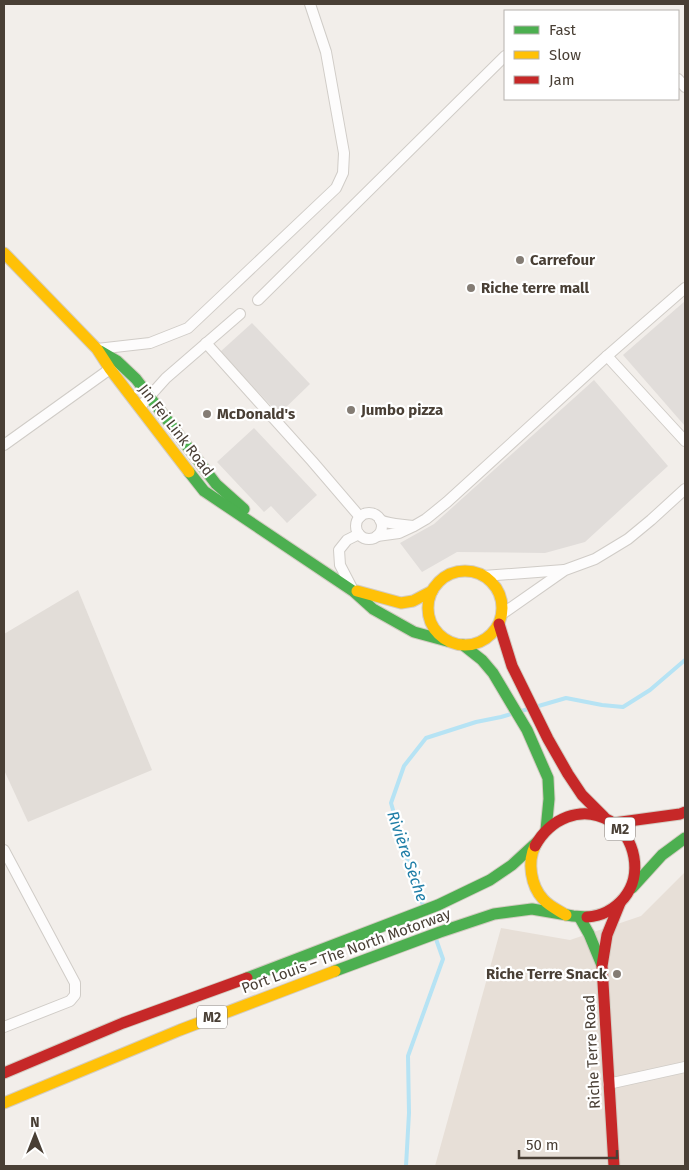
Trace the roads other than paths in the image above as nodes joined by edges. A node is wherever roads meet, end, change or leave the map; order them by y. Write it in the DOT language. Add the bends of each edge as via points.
graph roads {
  1 [pos="310,4"];
  2 [pos="504,57"];
  3 [pos="4,254"];
  4 [pos="685,288"];
  5 [pos="258,300"];
  6 [pos="240,314"];
  7 [pos="206,343"];
  8 [pos="97,349"];
  9 [pos="607,356"];
  10 [pos="110,369"];
  11 [pos="149,397"];
  12 [pos="140,407"];
  13 [pos="685,441"];
  14 [pos="4,445"];
  15 [pos="220,488"];
  16 [pos="685,489"];
  17 [pos="204,491"];
  18 [pos="360,517"];
  19 [pos="380,520"];
  20 [pos="414,526"];
  21 [pos="267,533"];
  22 [pos="359,534"];
  23 [pos="377,536"];
  24 [pos="565,570"];
  25 [pos="483,576"];
  26 [pos="353,591"];
  27 [pos="432,591"];
  28 [pos="500,619"];
  29 [pos="447,641"];
  30 [pos="463,646"];
  31 [pos="685,812"];
  32 [pos="609,820"];
  33 [pos="546,830"];
  34 [pos="685,838"];
  35 [pos="537,842"];
  36 [pos="4,850"];
  37 [pos="630,890"];
  38 [pos="621,903"];
  39 [pos="566,915"];
  40 [pos="580,918"];
  41 [pos="602,966"];
  42 [pos="4,1027"];
  43 [pos="685,1067"];
  44 [pos="4,1073"];
  45 [pos="608,1084"];
  46 [pos="4,1103"];
  47 [pos="614,1166"];
  1 -- 8 [label="street" via="326,52 344,154 344,173 336,188 188,328 150,343"];
  2 -- 5 [label="street"];
  3 -- 8 [label="main road, Jin Fei Link Road"];
  4 -- 9 [label="street"];
  6 -- 7 [label="street"];
  7 -- 11 [label="street"];
  7 -- 18 [label="street"];
  8 -- 10 [label="main road, Jin Fei Link Road"];
  8 -- 11 [label="main road" via="117,361"];
  9 -- 13 [label="street"];
  9 -- 20 [label="street" via="447,502"];
  10 -- 12 [label="main road, Jin Fei Link Road"];
  10 -- 14 [label="street"];
  11 -- 12 [label="street"];
  11 -- 15 [label="main road"];
  12 -- 17 [label="main road, Jin Fei Link Road"];
  15 -- 17 [label="main road"];
  15 -- 21 [label="main road"];
  16 -- 24 [label="street" via="628,539 595,559"];
  17 -- 21 [label="main road, Jin Fei Link Road"];
  18 -- 19 [label="street" via="370,513"];
  18 -- 22 [label="street" via="356,525"];
  19 -- 20 [label="street"];
  19 -- 23 [label="street"];
  20 -- 23 [label="street" via="399,533"];
  21 -- 26 [label="main road, Jin Fei Link Road"];
  22 -- 23 [label="street" via="367,538"];
  22 -- 26 [label="street" via="338,550 340,565"];
  24 -- 25 [label="street"];
  24 -- 28 [label="street"];
  25 -- 27 [label="main road" via="472,572 449,575"];
  25 -- 28 [label="main road" via="501,598"];
  26 -- 27 [label="main road" via="401,603"];
  26 -- 29 [label="main road" via="373,609 414,632"];
  27 -- 29 [label="main road" via="428,602 431,625"];
  28 -- 30 [label="main road" via="490,636"];
  28 -- 32 [label="main road" via="512,666 548,739 582,795"];
  29 -- 30 [label="main road"];
  30 -- 33 [label="main road" via="493,673 527,730 548,778 550,799"];
  31 -- 32 [label="main road, M2"];
  32 -- 33 [label="main road, M2" via="589,814 573,814"];
  32 -- 37 [label="main road, M2" via="627,836 634,853 636,872"];
  33 -- 35 [label="main road, M2"];
  34 -- 37 [label="main road, M2" via="662,855"];
  35 -- 39 [label="main road, M2" via="531,856 535,885 542,898"];
  35 -- 44 [label="main road, Port Louis – The North Motorway / M2" via="490,880 438,905 123,1024"];
  36 -- 42 [label="street" via="75,983 75,995 70,1001"];
  37 -- 38 [label="main road, M2"];
  38 -- 40 [label="main road, M2" via="594,917"];
  38 -- 41 [label="main road" via="606,935"];
  39 -- 40 [label="main road, M2"];
  39 -- 46 [label="main road, Port Louis – The North Motorway / M2" via="533,908 493,914 450,928 271,993"];
  40 -- 41 [label="main road" via="592,937"];
  41 -- 45 [label="main road, Riche Terre Road"];
  43 -- 45 [label="street"];
  45 -- 47 [label="main road, Riche Terre Road"];
}
